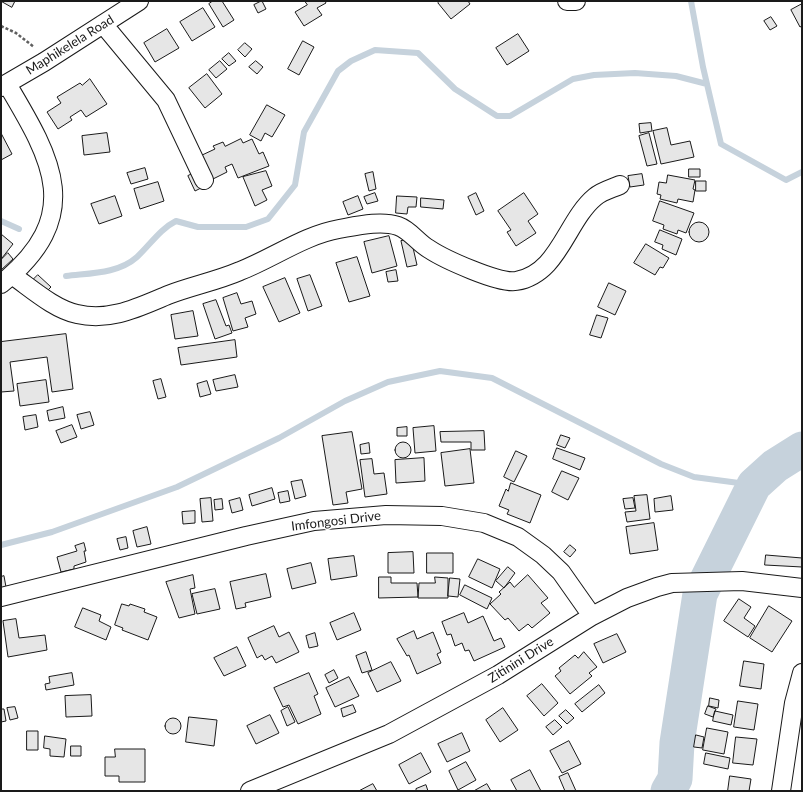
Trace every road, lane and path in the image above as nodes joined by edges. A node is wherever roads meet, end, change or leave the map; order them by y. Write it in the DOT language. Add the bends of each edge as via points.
graph roads {
  1 [pos="139,1"];
  2 [pos="104,24"];
  3 [pos="1,26"];
  4 [pos="44,62"];
  5 [pos="4,86"];
  6 [pos="204,180"];
  7 [pos="620,185"];
  8 [pos="7,280"];
  9 [pos="802,588"];
  10 [pos="1,597"];
  11 [pos="592,616"];
  12 [pos="802,673"];
  13 [pos="250,791"];
  14 [pos="781,791"];
  1 -- 2 [label="street, Maphikelela Road"];
  2 -- 4 [label="street, Maphikelela Road"];
  2 -- 6 [label="street" via="166,100"];
  3 -- 4 [label="path" via="16,33 34,47"];
  4 -- 5 [label="street, Maphikelela Road"];
  5 -- 8 [label="street" via="35,131 50,168 54,188 52,209 36,250"];
  7 -- 8 [label="street" via="595,197 558,250 542,268 515,282 503,281 446,259 398,226 385,224 338,229 303,241 216,281 114,315 77,314"];
  9 -- 11 [label="street, Zitinini Drive" via="742,581 672,583 627,598"];
  10 -- 11 [label="street, Imfongosi Drive" via="314,521 386,515 442,516 484,523 518,537 561,572"];
  11 -- 13 [label="street, Zitinini Drive" via="498,675 389,734"];
  12 -- 14 [label="street" via="794,703"];
}
